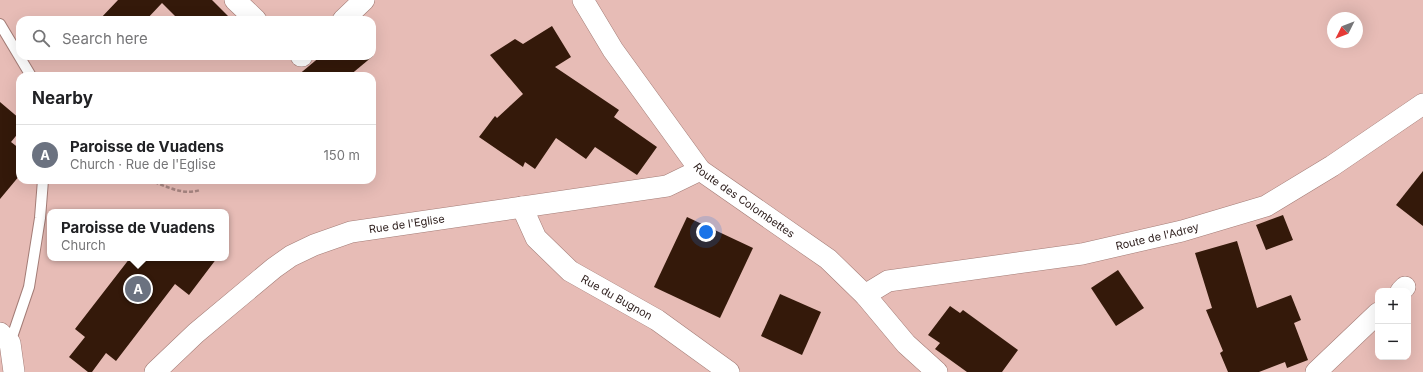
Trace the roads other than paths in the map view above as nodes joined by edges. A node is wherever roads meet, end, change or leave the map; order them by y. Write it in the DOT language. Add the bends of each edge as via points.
graph roads {
  1 [pos="236,0"];
  2 [pos="364,0"];
  3 [pos="583,0"];
  4 [pos="252,16"];
  5 [pos="347,16"];
  6 [pos="0,24"];
  7 [pos="16,51"];
  8 [pos="21,60"];
  9 [pos="29,72"];
  10 [pos="1423,104"];
  11 [pos="700,170"];
  12 [pos="43,184"];
  13 [pos="522,207"];
  14 [pos="865,294"];
  15 [pos="1375,316"];
  16 [pos="5,338"];
  17 [pos="14,372"];
  18 [pos="155,372"];
  19 [pos="729,372"];
  20 [pos="937,372"];
  21 [pos="1316,372"];
  1 -- 4 [label="street"];
  2 -- 5 [label="street"];
  3 -- 11 [label="street, Route des Colombettes" via="613,50"];
  6 -- 7 [label="lane"];
  8 -- 9 [label="lane"];
  10 -- 14 [label="street, Route de l'Adrey" via="1332,166 1266,206 1182,231 1082,254 888,281"];
  11 -- 13 [label="street, Rue de l'Eglise" via="667,186"];
  11 -- 14 [label="street, Route des Colombettes" via="828,259"];
  12 -- 16 [label="lane" via="30,287"];
  13 -- 18 [label="street, Rue de l'Eglise" via="350,232 314,245 274,268"];
  13 -- 19 [label="street, Rue du Bugnon" via="536,238 570,271 657,320"];
  14 -- 20 [label="street, Route des Colombettes" via="906,344"];
  15 -- 21 [label="street"];
  16 -- 17 [label="street"];
}
